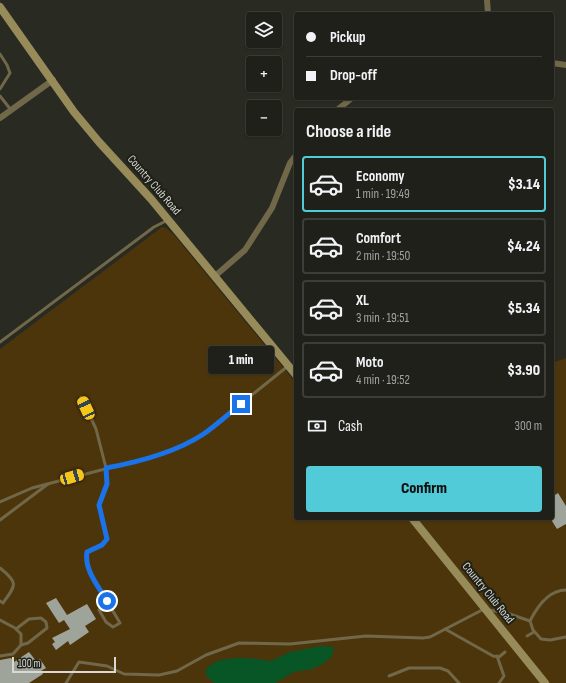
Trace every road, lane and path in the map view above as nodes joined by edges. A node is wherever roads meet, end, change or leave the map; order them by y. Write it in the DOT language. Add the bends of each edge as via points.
graph roads {
  1 [pos="487,0"];
  2 [pos="0,8"];
  3 [pos="488,12"];
  4 [pos="0,54"];
  5 [pos="554,63"];
  6 [pos="566,65"];
  7 [pos="53,80"];
  8 [pos="0,89"];
  9 [pos="0,96"];
  10 [pos="349,100"];
  11 [pos="339,108"];
  12 [pos="11,110"];
  13 [pos="0,118"];
  14 [pos="294,158"];
  15 [pos="168,220"];
  16 [pos="215,276"];
  17 [pos="0,342"];
  18 [pos="288,366"];
  19 [pos="294,373"];
  20 [pos="81,397"];
  21 [pos="106,468"];
  22 [pos="50,483"];
  23 [pos="0,502"];
  24 [pos="0,520"];
  25 [pos="414,520"];
  26 [pos="0,568"];
  27 [pos="566,590"];
  28 [pos="107,601"];
  29 [pos="1,602"];
  30 [pos="0,606"];
  31 [pos="486,610"];
  32 [pos="0,620"];
  33 [pos="530,621"];
  34 [pos="16,629"];
  35 [pos="445,629"];
  36 [pos="534,632"];
  37 [pos="527,636"];
  38 [pos="566,637"];
  39 [pos="22,645"];
  40 [pos="505,652"];
  41 [pos="0,656"];
  42 [pos="497,656"];
  43 [pos="389,676"];
  44 [pos="66,683"];
  45 [pos="459,683"];
  46 [pos="499,683"];
  47 [pos="545,683"];
  1 -- 3 [label="street"];
  2 -- 7 [label="street, Country Club Road"];
  4 -- 8 [label="lane" via="10,73"];
  5 -- 6 [label="street"];
  7 -- 12 [label="street"];
  7 -- 15 [label="street, Country Club Road" via="74,112"];
  9 -- 12 [label="lane"];
  10 -- 11 [label="street"];
  12 -- 13 [label="street"];
  14 -- 16 [label="street" via="272,208 245,250"];
  15 -- 16 [label="street, Country Club Road"];
  15 -- 17 [label="lane" via="154,227"];
  16 -- 18 [label="street, Country Club Road"];
  18 -- 19 [label="street, Country Club Road"];
  18 -- 21 [label="lane" via="202,434 180,447"];
  20 -- 21 [label="lane" via="96,429"];
  21 -- 22 [label="lane"];
  21 -- 28 [label="lane" via="107,484 99,505 107,539 86,555 87,566"];
  22 -- 23 [label="lane" via="20,492"];
  22 -- 24 [label="lane"];
  25 -- 31 [label="street, Country Club Road"];
  26 -- 29 [label="lane" via="14,583"];
  27 -- 33 [label="lane" via="545,599"];
  28 -- 28 [label="lane" via="120,622 113,627 106,622 99,610"];
  29 -- 30 [label="lane"];
  31 -- 33 [label="lane" via="507,613"];
  31 -- 35 [label="lane" via="483,609"];
  31 -- 47 [label="street, Country Club Road"];
  32 -- 34 [label="lane"];
  33 -- 36 [label="lane"];
  34 -- 39 [label="lane" via="21,634"];
  34 -- 39 [label="lane" via="28,619 41,618 46,622 47,628"];
  35 -- 42 [label="lane"];
  35 -- 44 [label="lane" via="422,638 366,636 290,644 239,643 206,654 177,671 159,674 124,674 107,666 79,662"];
  36 -- 37 [label="lane"];
  36 -- 38 [label="lane" via="546,640"];
  39 -- 41 [label="lane" via="13,654"];
  40 -- 42 [label="lane"];
  42 -- 46 [label="lane" via="504,676"];
  43 -- 45 [label="lane" via="409,668 440,668 448,671"];
}
